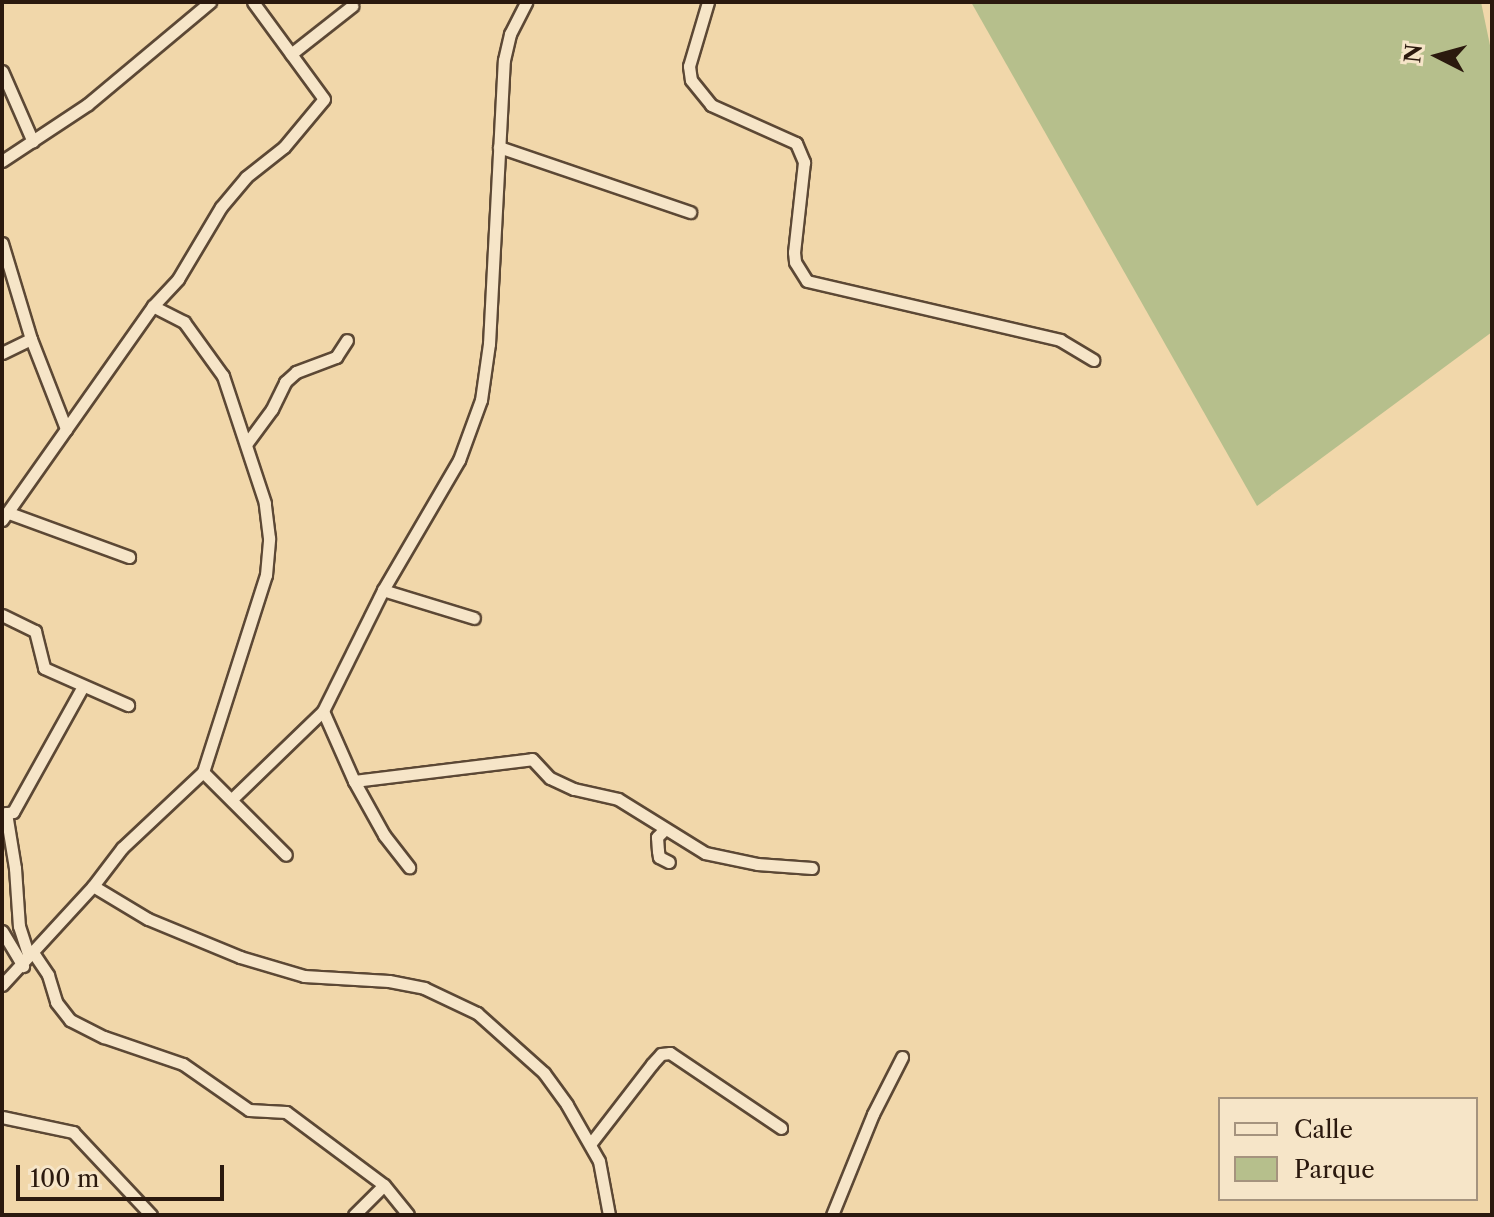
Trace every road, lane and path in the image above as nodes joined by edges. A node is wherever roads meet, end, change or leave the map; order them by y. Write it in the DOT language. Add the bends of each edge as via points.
graph roads {
  1 [pos="210,2"];
  2 [pos="526,2"];
  3 [pos="708,2"];
  4 [pos="257,4"];
  5 [pos="352,6"];
  6 [pos="291,54"];
  7 [pos="2,71"];
  8 [pos="33,142"];
  9 [pos="499,147"];
  10 [pos="2,161"];
  11 [pos="690,212"];
  12 [pos="2,243"];
  13 [pos="153,306"];
  14 [pos="31,339"];
  15 [pos="347,340"];
  16 [pos="2,353"];
  17 [pos="1093,360"];
  18 [pos="66,429"];
  19 [pos="247,443"];
  20 [pos="5,517"];
  21 [pos="129,557"];
  22 [pos="383,590"];
  23 [pos="2,615"];
  24 [pos="474,618"];
  25 [pos="83,686"];
  26 [pos="128,705"];
  27 [pos="323,711"];
  28 [pos="203,772"];
  29 [pos="354,781"];
  30 [pos="233,798"];
  31 [pos="4,814"];
  32 [pos="664,830"];
  33 [pos="286,855"];
  34 [pos="669,862"];
  35 [pos="409,867"];
  36 [pos="812,868"];
  37 [pos="93,886"];
  38 [pos="2,931"];
  39 [pos="28,957"];
  40 [pos="2,985"];
  41 [pos="902,1057"];
  42 [pos="2,1117"];
  43 [pos="781,1128"];
  44 [pos="591,1143"];
  45 [pos="384,1185"];
  46 [pos="151,1215"];
  47 [pos="354,1215"];
  48 [pos="408,1215"];
  49 [pos="609,1215"];
  50 [pos="832,1215"];
  1 -- 8 [label="street" via="88,104"];
  2 -- 9 [label="street" via="504,60"];
  3 -- 17 [label="street" via="689,66 691,80 711,105 796,143 804,162 794,252 807,281 1060,340"];
  4 -- 6 [label="street"];
  5 -- 6 [label="street"];
  6 -- 13 [label="street" via="324,99 293,138 246,177 221,207 178,279"];
  7 -- 8 [label="street"];
  8 -- 10 [label="street"];
  9 -- 11 [label="street"];
  9 -- 22 [label="street" via="489,344 481,400 459,460"];
  12 -- 14 [label="street"];
  13 -- 18 [label="street"];
  13 -- 19 [label="street" via="184,322 223,376"];
  14 -- 16 [label="street"];
  14 -- 18 [label="street"];
  15 -- 19 [label="street" via="336,357 296,372 285,382"];
  18 -- 20 [label="street"];
  19 -- 28 [label="street" via="265,503 266,575"];
  20 -- 21 [label="street"];
  22 -- 24 [label="street"];
  22 -- 27 [label="street"];
  23 -- 25 [label="street" via="35,631 44,668"];
  25 -- 26 [label="street"];
  25 -- 31 [label="street" via="13,812"];
  27 -- 29 [label="street"];
  27 -- 30 [label="street"];
  28 -- 30 [label="street"];
  28 -- 37 [label="street" via="122,848"];
  29 -- 32 [label="street" via="532,759 550,778 618,799"];
  29 -- 35 [label="street"];
  30 -- 33 [label="street"];
  31 -- 39 [label="street"];
  32 -- 34 [label="street" via="657,837 658,851"];
  32 -- 36 [label="street" via="705,853"];
  37 -- 39 [label="street"];
  37 -- 44 [label="street" via="148,919 240,957 304,976 424,988 477,1013 544,1073"];
  38 -- 39 [label="street"];
  39 -- 40 [label="street"];
  39 -- 45 [label="street" via="48,975 56,1002 70,1020 183,1064 249,1110 286,1112"];
  41 -- 50 [label="street"];
  42 -- 46 [label="street" via="73,1132"];
  43 -- 44 [label="street" via="670,1053 652,1064"];
  44 -- 49 [label="street"];
  45 -- 47 [label="street"];
  45 -- 48 [label="street"];
}
